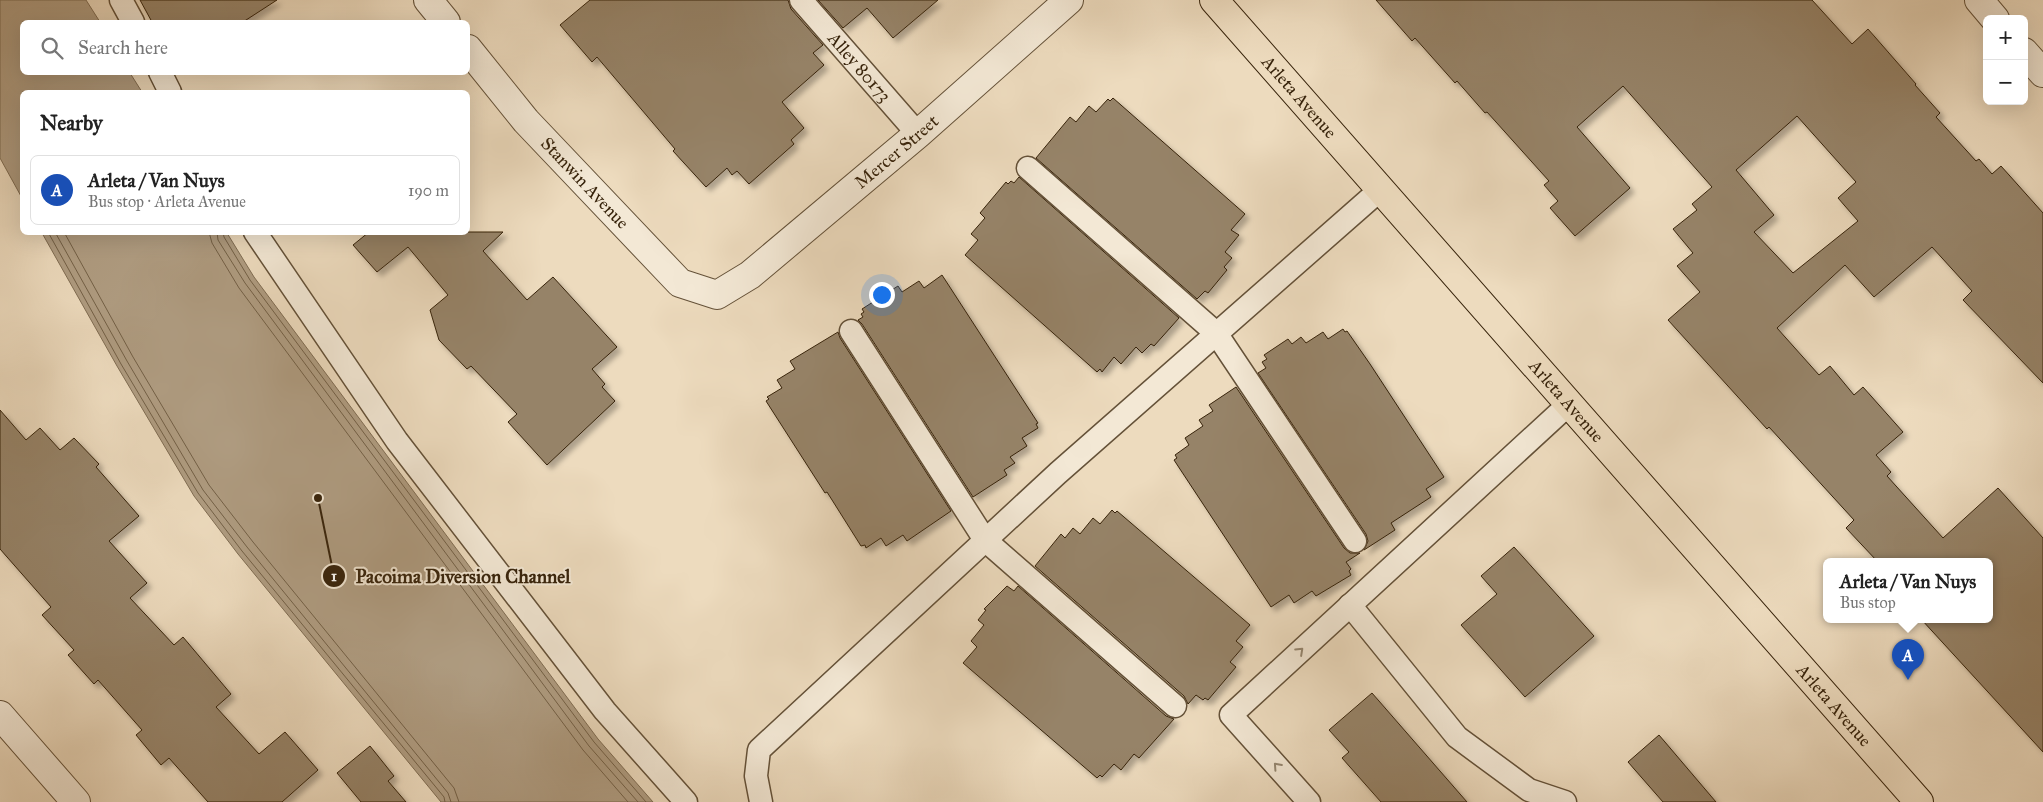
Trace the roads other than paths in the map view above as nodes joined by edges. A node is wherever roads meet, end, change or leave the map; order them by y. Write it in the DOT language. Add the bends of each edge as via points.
graph roads {
  1 [pos="121,0"];
  2 [pos="428,0"];
  3 [pos="801,0"];
  4 [pos="1069,0"];
  5 [pos="1214,0"];
  6 [pos="1979,0"];
  7 [pos="1992,15"];
  8 [pos="132,20"];
  9 [pos="444,20"];
  10 [pos="470,51"];
  11 [pos="2028,56"];
  12 [pos="2043,73"];
  13 [pos="162,75"];
  14 [pos="169,90"];
  15 [pos="918,134"];
  16 [pos="1028,168"];
  17 [pos="1380,189"];
  18 [pos="257,235"];
  19 [pos="716,295"];
  20 [pos="851,331"];
  21 [pos="1216,333"];
  22 [pos="1569,404"];
  23 [pos="985,540"];
  24 [pos="1355,541"];
  25 [pos="1350,605"];
  26 [pos="1175,706"];
  27 [pos="0,715"];
  28 [pos="76,802"];
  29 [pos="686,802"];
  30 [pos="761,802"];
  31 [pos="1310,802"];
  32 [pos="1565,802"];
  33 [pos="1919,802"];
  1 -- 8 [label="lane"];
  2 -- 9 [label="street"];
  3 -- 15 [label="lane, Alley 80173"];
  4 -- 15 [label="street, Mercer Street"];
  5 -- 17 [label="main road, Arleta Avenue"];
  6 -- 7 [label="street"];
  10 -- 19 [label="street, Stanwin Avenue" via="526,121 680,283"];
  11 -- 12 [label="street"];
  13 -- 14 [label="lane"];
  15 -- 19 [label="street, Mercer Street" via="750,275"];
  16 -- 21 [label="lane"];
  17 -- 21 [label="lane"];
  17 -- 22 [label="main road, Arleta Avenue"];
  18 -- 29 [label="lane" via="397,441 605,712"];
  20 -- 23 [label="lane"];
  21 -- 23 [label="lane"];
  21 -- 24 [label="lane"];
  22 -- 25 [label="lane"];
  22 -- 33 [label="main road, Arleta Avenue"];
  23 -- 26 [label="lane"];
  23 -- 30 [label="lane" via="759,750 756,776"];
  31 -- 25 [label="lane, one-way" via="1231,715"];
  25 -- 32 [label="lane" via="1457,737 1529,790"];
  27 -- 28 [label="street"];
}
